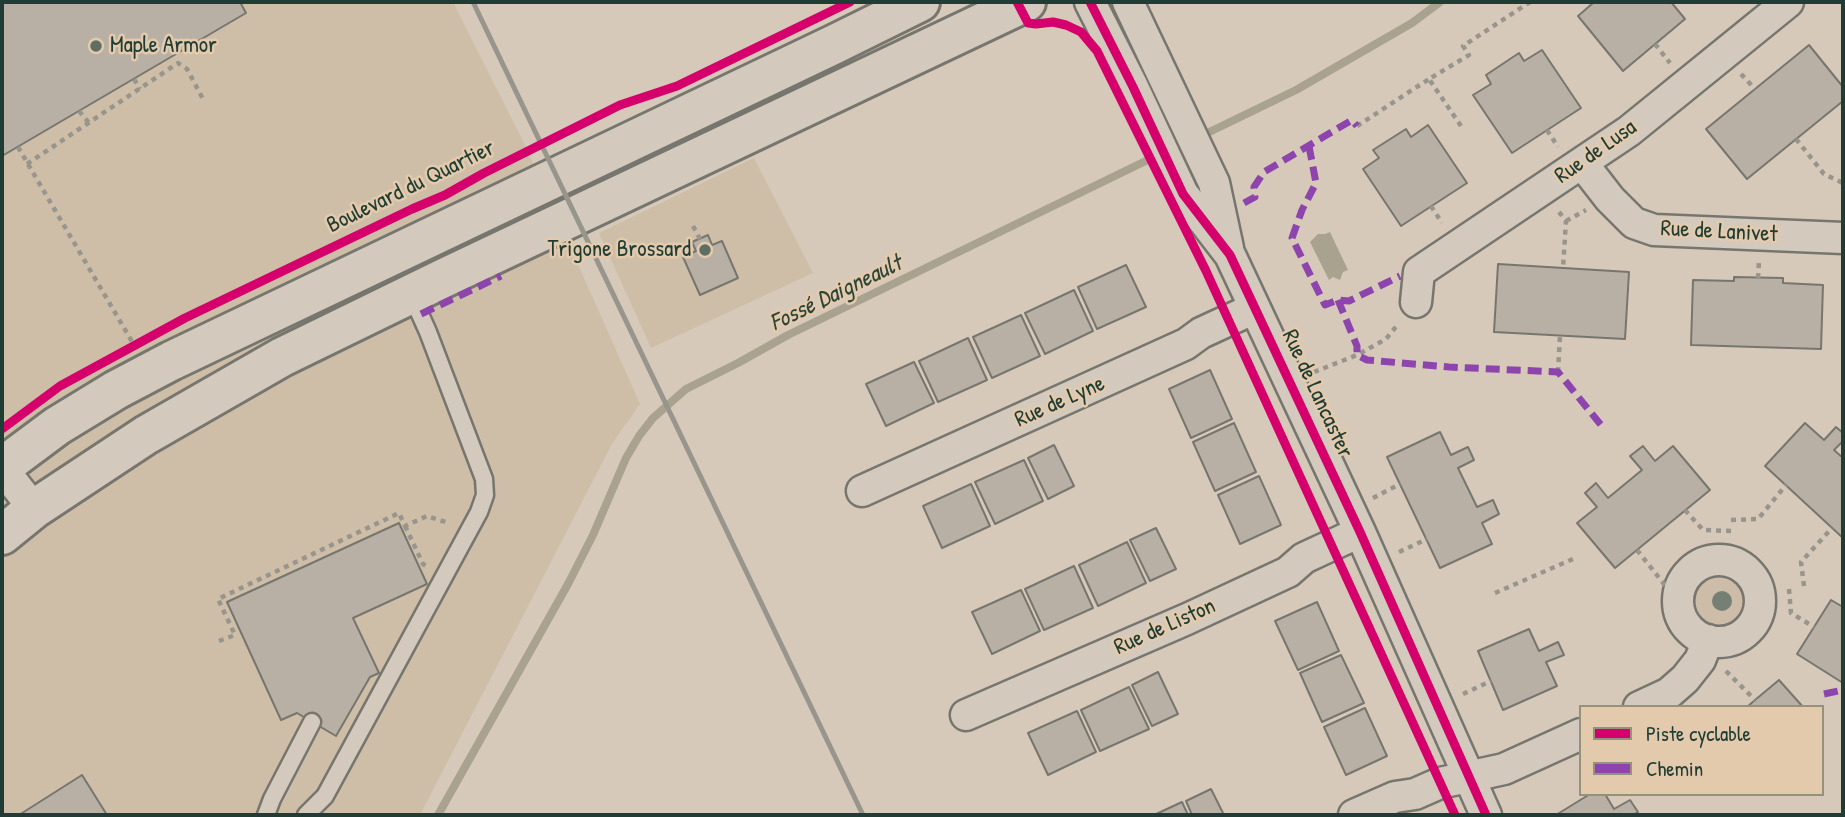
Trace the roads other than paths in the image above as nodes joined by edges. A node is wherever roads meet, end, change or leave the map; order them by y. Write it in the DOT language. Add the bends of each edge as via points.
graph roads {
  1 [pos="920,2"];
  2 [pos="1026,2"];
  3 [pos="1090,2"];
  4 [pos="1128,2"];
  5 [pos="1788,2"];
  6 [pos="1582,163"];
  7 [pos="1211,214"];
  8 [pos="1843,239"];
  9 [pos="411,294"];
  10 [pos="1416,302"];
  11 [pos="1255,308"];
  12 [pos="2,468"];
  13 [pos="862,491"];
  14 [pos="34,509"];
  15 [pos="1360,532"];
  16 [pos="2,535"];
  17 [pos="1705,646"];
  18 [pos="1643,705"];
  19 [pos="966,715"];
  20 [pos="312,722"];
  21 [pos="1579,735"];
  22 [pos="1469,776"];
  23 [pos="266,815"];
  24 [pos="306,815"];
  25 [pos="1354,815"];
  26 [pos="1486,815"];
  1 -- 12 [label="main road" via="171,361 47,433"];
  2 -- 9 [label="main road"];
  3 -- 7 [label="street, Rue de Lancaster" via="1183,194"];
  4 -- 7 [label="street, Rue de Lancaster" via="1214,183"];
  5 -- 6 [label="street, Rue de Lusa" via="1629,131"];
  6 -- 8 [label="street, Rue de Lanivet" via="1634,223 1654,230"];
  6 -- 10 [label="street, Rue de Lusa" via="1419,272"];
  7 -- 11 [label="street, Rue de Lancaster"];
  9 -- 14 [label="main road" via="225,388"];
  9 -- 24 [label="lane" via="484,480 485,495 325,796"];
  11 -- 13 [label="street, Rue de Lyne" via="1186,344"];
  11 -- 15 [label="street, Rue de Lancaster"];
  12 -- 14 [label="street"];
  14 -- 16 [label="main road"];
  15 -- 19 [label="street, Rue de Liston" via="1304,558 1288,572"];
  15 -- 22 [label="street, Rue de Lancaster"];
  17 -- 17 [label="street" via="1681,617 1679,591 1686,576 1703,563 1730,561 1754,579 1759,605 1751,626 1734,638"];
  17 -- 18 [label="street" via="1685,679"];
  20 -- 23 [label="lane"];
  21 -- 22 [label="street" via="1504,769"];
  22 -- 25 [label="street" via="1395,797"];
  22 -- 26 [label="street, Rue de Lancaster"];
}
